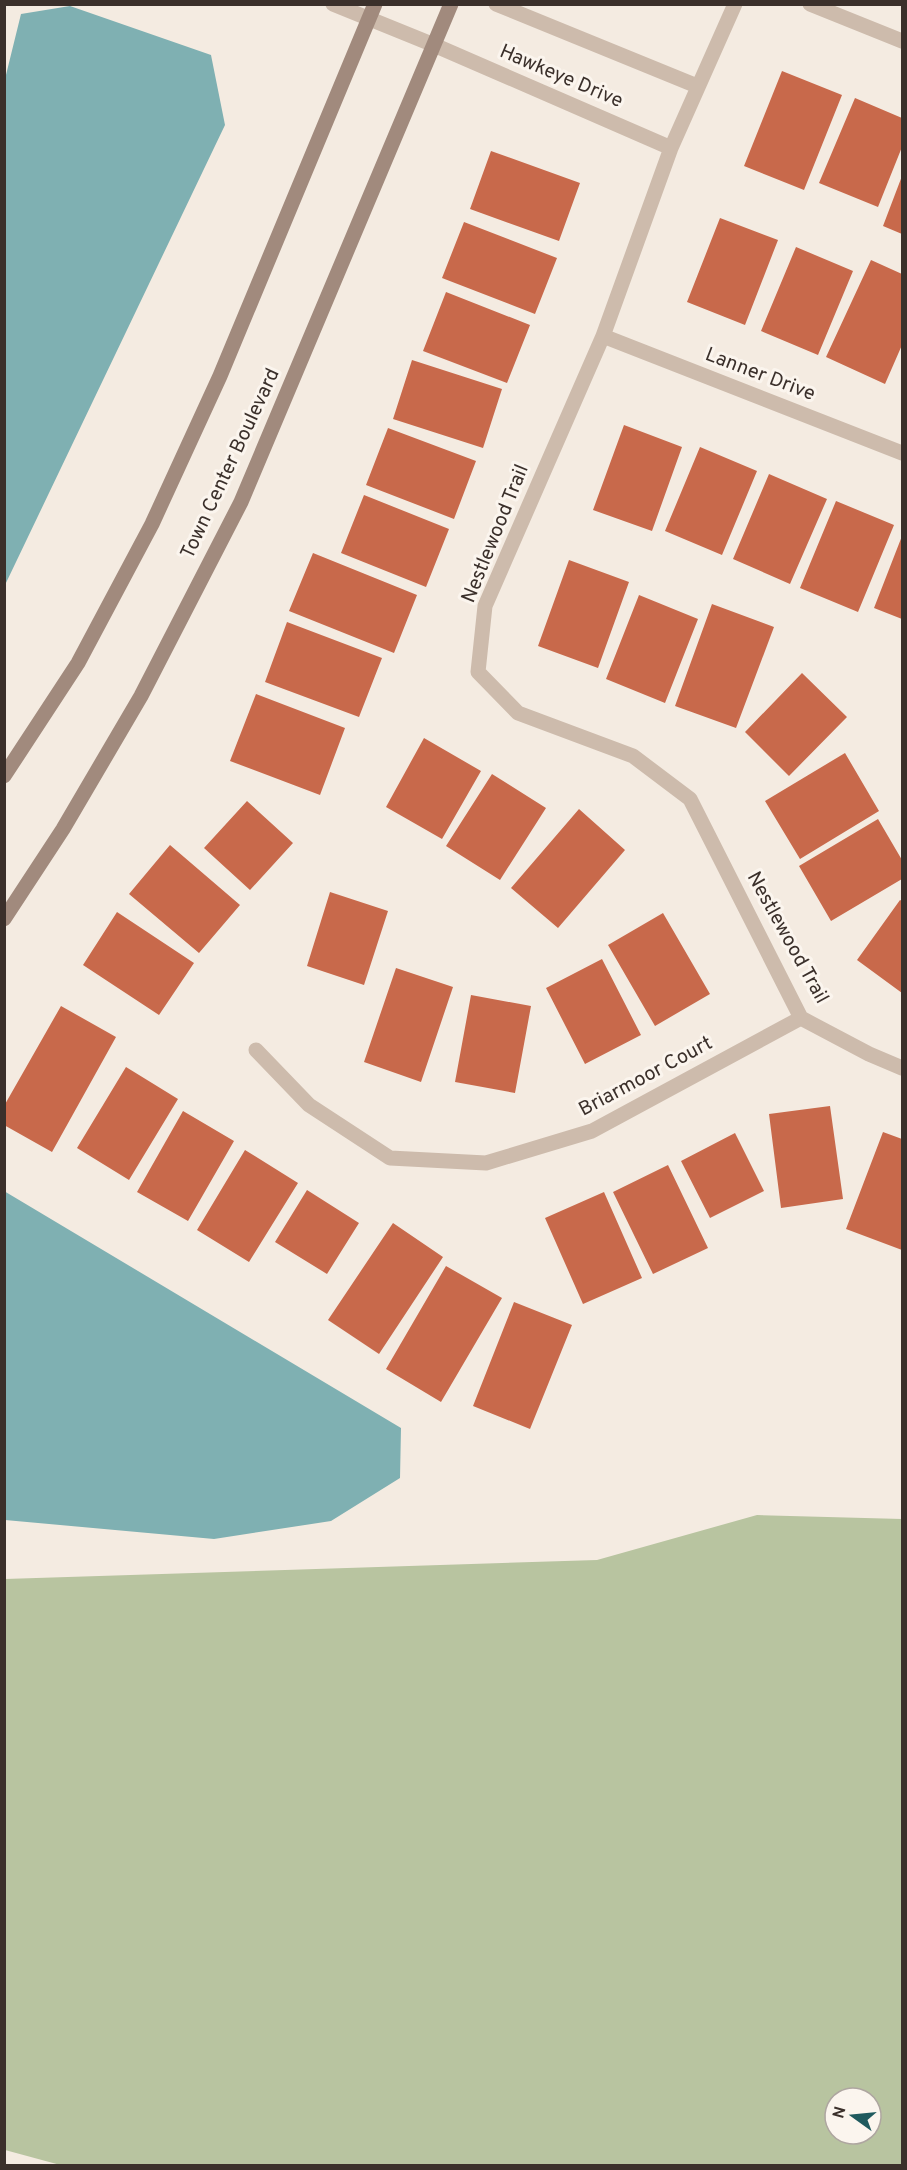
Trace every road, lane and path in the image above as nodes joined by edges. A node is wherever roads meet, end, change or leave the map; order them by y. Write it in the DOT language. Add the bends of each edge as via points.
graph roads {
  1 [pos="333,4"];
  2 [pos="375,4"];
  3 [pos="451,4"];
  4 [pos="496,4"];
  5 [pos="735,4"];
  6 [pos="810,4"];
  7 [pos="369,20"];
  8 [pos="903,40"];
  9 [pos="434,45"];
  10 [pos="698,86"];
  11 [pos="671,148"];
  12 [pos="603,336"];
  13 [pos="903,453"];
  14 [pos="4,776"];
  15 [pos="4,919"];
  16 [pos="801,1018"];
  17 [pos="256,1050"];
  18 [pos="903,1068"];
  1 -- 7 [label="street, Hawkeye Drive"];
  2 -- 7 [label="main road"];
  3 -- 9 [label="main road, Town Center Boulevard"];
  4 -- 10 [label="street"];
  5 -- 10 [label="street, Nestlewood Trail"];
  6 -- 8 [label="street"];
  7 -- 9 [label="street, Hawkeye Drive"];
  7 -- 14 [label="main road" via="220,376 152,524 78,663"];
  9 -- 11 [label="street, Hawkeye Drive"];
  9 -- 15 [label="main road, Town Center Boulevard" via="242,502 141,696 63,829"];
  10 -- 11 [label="street, Nestlewood Trail"];
  11 -- 12 [label="street, Nestlewood Trail"];
  12 -- 13 [label="street, Lanner Drive"];
  12 -- 16 [label="street, Nestlewood Trail" via="485,606 478,672 518,713 633,756 690,800"];
  16 -- 17 [label="street, Briarmoor Court" via="592,1131 486,1163 390,1158 309,1105"];
  16 -- 18 [label="street, Nestlewood Trail"];
}
